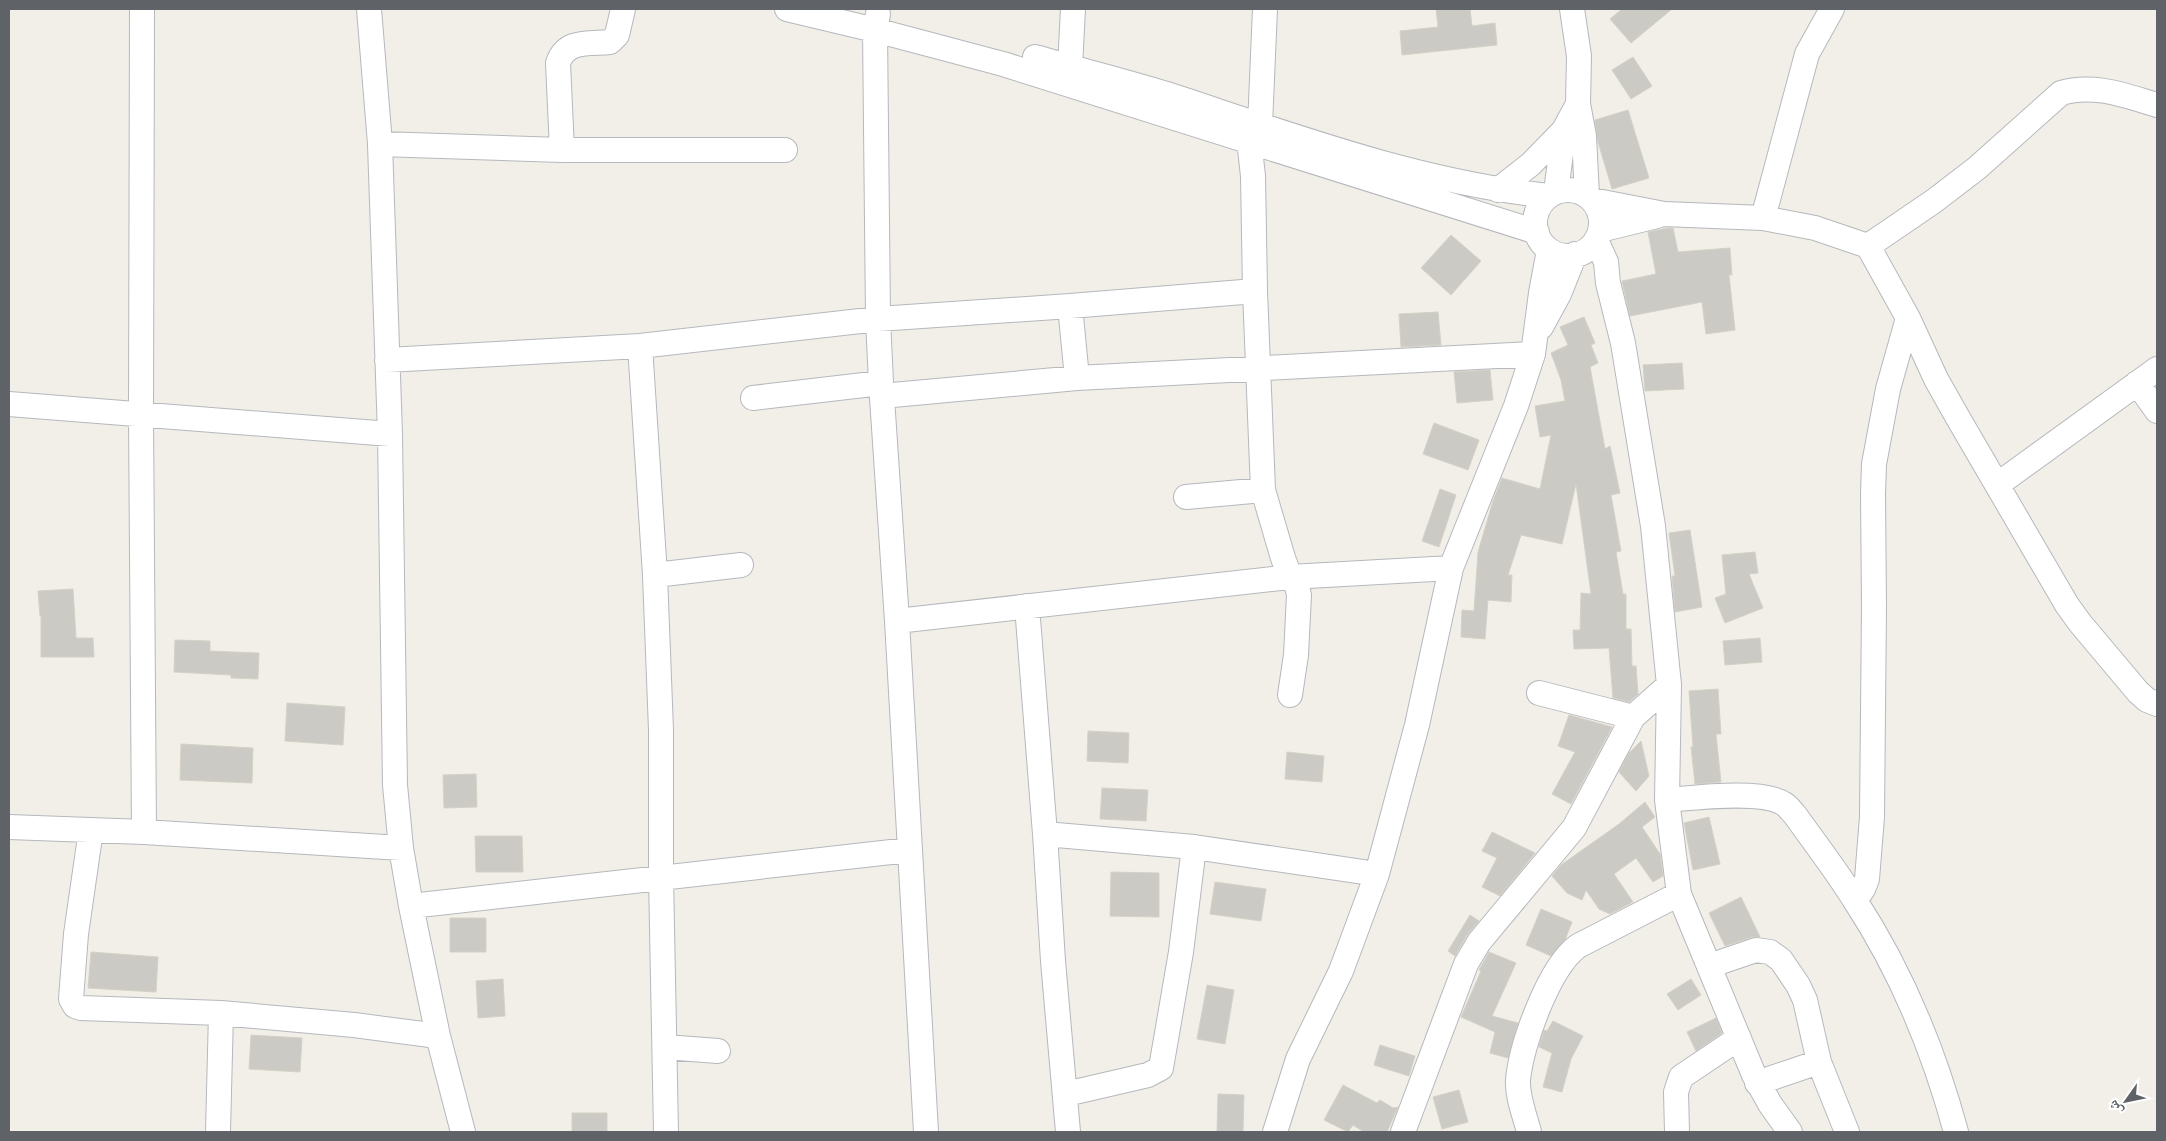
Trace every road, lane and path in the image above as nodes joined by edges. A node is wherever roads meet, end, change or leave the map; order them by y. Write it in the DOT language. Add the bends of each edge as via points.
graph roads {
  1 [pos="142,9"];
  2 [pos="369,9"];
  3 [pos="623,9"];
  4 [pos="787,9"];
  5 [pos="1073,9"];
  6 [pos="1265,9"];
  7 [pos="1572,9"];
  8 [pos="1832,9"];
  9 [pos="848,13"];
  10 [pos="877,22"];
  11 [pos="1004,56"];
  12 [pos="1070,67"];
  13 [pos="1578,104"];
  14 [pos="2157,105"];
  15 [pos="1564,130"];
  16 [pos="1254,133"];
  17 [pos="380,144"];
  18 [pos="562,150"];
  19 [pos="785,150"];
  20 [pos="1312,153"];
  21 [pos="1498,190"];
  22 [pos="1552,194"];
  23 [pos="1590,198"];
  24 [pos="1664,214"];
  25 [pos="1763,218"];
  26 [pos="1543,241"];
  27 [pos="1588,245"];
  28 [pos="1868,246"];
  29 [pos="1255,291"];
  30 [pos="1070,306"];
  31 [pos="1908,318"];
  32 [pos="878,319"];
  33 [pos="1535,345"];
  34 [pos="640,346"];
  35 [pos="387,360"];
  36 [pos="1259,368"];
  37 [pos="2157,369"];
  38 [pos="1077,378"];
  39 [pos="2137,383"];
  40 [pos="881,389"];
  41 [pos="753,398"];
  42 [pos="9,404"];
  43 [pos="2157,411"];
  44 [pos="141,416"];
  45 [pos="390,434"];
  46 [pos="1998,485"];
  47 [pos="1263,490"];
  48 [pos="1186,497"];
  49 [pos="741,565"];
  50 [pos="1451,568"];
  51 [pos="655,575"];
  52 [pos="1290,577"];
  53 [pos="1027,606"];
  54 [pos="897,621"];
  55 [pos="1669,685"];
  56 [pos="1539,693"];
  57 [pos="1290,695"];
  58 [pos="2157,704"];
  59 [pos="1633,717"];
  60 [pos="1667,800"];
  61 [pos="9,827"];
  62 [pos="90,830"];
  63 [pos="144,832"];
  64 [pos="1045,834"];
  65 [pos="1194,847"];
  66 [pos="401,848"];
  67 [pos="909,850"];
  68 [pos="1377,874"];
  69 [pos="661,877"];
  70 [pos="1679,894"];
  71 [pos="1855,900"];
  72 [pos="411,906"];
  73 [pos="1709,966"];
  74 [pos="221,1013"];
  75 [pos="438,1036"];
  76 [pos="1739,1038"];
  77 [pos="665,1047"];
  78 [pos="718,1051"];
  79 [pos="1819,1062"];
  80 [pos="1757,1083"];
  81 [pos="1066,1094"];
  82 [pos="218,1132"];
  83 [pos="463,1132"];
  84 [pos="666,1132"];
  85 [pos="926,1132"];
  86 [pos="1068,1132"];
  87 [pos="1275,1132"];
  88 [pos="1403,1132"];
  89 [pos="1530,1132"];
  90 [pos="1677,1132"];
  91 [pos="1790,1132"];
  92 [pos="1846,1132"];
  93 [pos="1956,1132"];
  1 -- 44 [label="street"];
  2 -- 17 [label="street"];
  3 -- 18 [label="street" via="618,35 610,42 573,45 562,52 558,63"];
  4 -- 9 [label="street"];
  5 -- 12 [label="street"];
  6 -- 16 [label="street"];
  7 -- 13 [label="street" via="1579,56"];
  8 -- 25 [label="street" via="1807,54"];
  9 -- 10 [label="street"];
  10 -- 11 [label="street"];
  10 -- 32 [label="street"];
  11 -- 12 [label="street"];
  11 -- 16 [label="street"];
  12 -- 16 [label="street" via="1167,94"];
  13 -- 15 [label="street"];
  13 -- 23 [label="street"];
  14 -- 28 [label="street" via="2105,90 2076,88 2061,93 1977,168"];
  15 -- 21 [label="street" via="1531,164"];
  15 -- 22 [label="street"];
  16 -- 20 [label="street"];
  16 -- 29 [label="street"];
  17 -- 18 [label="street"];
  17 -- 35 [label="street"];
  18 -- 19 [label="street"];
  20 -- 21 [label="street"];
  20 -- 26 [label="street"];
  21 -- 22 [label="street"];
  22 -- 23 [label="street" via="1577,191"];
  22 -- 26 [label="street" via="1537,211 1535,221"];
  23 -- 24 [label="street"];
  23 -- 27 [label="street" via="1601,220"];
  24 -- 25 [label="street"];
  24 -- 27 [label="street"];
  25 -- 28 [label="street" via="1815,228"];
  26 -- 27 [label="street" via="1559,254"];
  26 -- 33 [label="street"];
  27 -- 33 [label="street" via="1559,294"];
  27 -- 55 [label="street" via="1608,283 1623,343 1653,526"];
  28 -- 31 [label="street"];
  29 -- 30 [label="street"];
  29 -- 36 [label="street"];
  30 -- 32 [label="street"];
  30 -- 38 [label="street"];
  31 -- 46 [label="street" via="1936,379"];
  31 -- 71 [label="street" via="1888,389 1874,464 1872,816 1867,879"];
  32 -- 34 [label="street"];
  32 -- 40 [label="street"];
  33 -- 36 [label="street"];
  33 -- 50 [label="street" via="1516,406"];
  34 -- 35 [label="street"];
  34 -- 51 [label="street"];
  35 -- 45 [label="street"];
  36 -- 38 [label="street"];
  36 -- 47 [label="street"];
  37 -- 39 [label="street"];
  38 -- 40 [label="street"];
  39 -- 43 [label="street"];
  39 -- 46 [label="street"];
  40 -- 41 [label="street"];
  40 -- 54 [label="street"];
  42 -- 44 [label="street"];
  44 -- 45 [label="street"];
  44 -- 63 [label="street"];
  45 -- 66 [label="street" via="395,785"];
  46 -- 58 [label="street" via="2080,624 2138,692"];
  47 -- 48 [label="street"];
  47 -- 52 [label="street"];
  49 -- 51 [label="street"];
  50 -- 52 [label="street"];
  50 -- 68 [label="street" via="1417,726"];
  51 -- 69 [label="street" via="661,730"];
  52 -- 53 [label="street"];
  52 -- 57 [label="street" via="1296,586 1299,604"];
  53 -- 54 [label="street"];
  53 -- 64 [label="street"];
  54 -- 67 [label="street"];
  55 -- 59 [label="street"];
  55 -- 60 [label="street"];
  56 -- 59 [label="street"];
  59 -- 88 [label="street" via="1574,828 1479,942 1466,964"];
  60 -- 70 [label="street"];
  60 -- 71 [label="street" via="1751,796 1783,803"];
  61 -- 62 [label="street"];
  62 -- 63 [label="street"];
  62 -- 74 [label="street" via="76,934 73,1003 81,1008"];
  63 -- 66 [label="street"];
  64 -- 65 [label="street"];
  64 -- 81 [label="street"];
  65 -- 68 [label="street"];
  65 -- 81 [label="street" via="1181,952 1161,1068 1148,1075"];
  66 -- 72 [label="street"];
  67 -- 69 [label="street"];
  67 -- 85 [label="street"];
  68 -- 87 [label="street" via="1341,971 1298,1059"];
  69 -- 72 [label="street"];
  69 -- 77 [label="street"];
  70 -- 73 [label="street"];
  70 -- 89 [label="street" via="1578,946 1559,966 1531,1027 1522,1062 1519,1085"];
  71 -- 93 [label="street" via="1897,975 1918,1021"];
  72 -- 75 [label="street"];
  73 -- 76 [label="street"];
  73 -- 79 [label="street" via="1756,950 1777,956 1794,978 1805,1000"];
  74 -- 75 [label="street" via="354,1024"];
  74 -- 82 [label="street"];
  75 -- 83 [label="street"];
  76 -- 80 [label="street"];
  76 -- 90 [label="street" via="1680,1077 1676,1092"];
  77 -- 78 [label="street"];
  77 -- 84 [label="street"];
  79 -- 80 [label="street"];
  79 -- 92 [label="street"];
  80 -- 91 [label="street"];
  81 -- 86 [label="street"];
}
